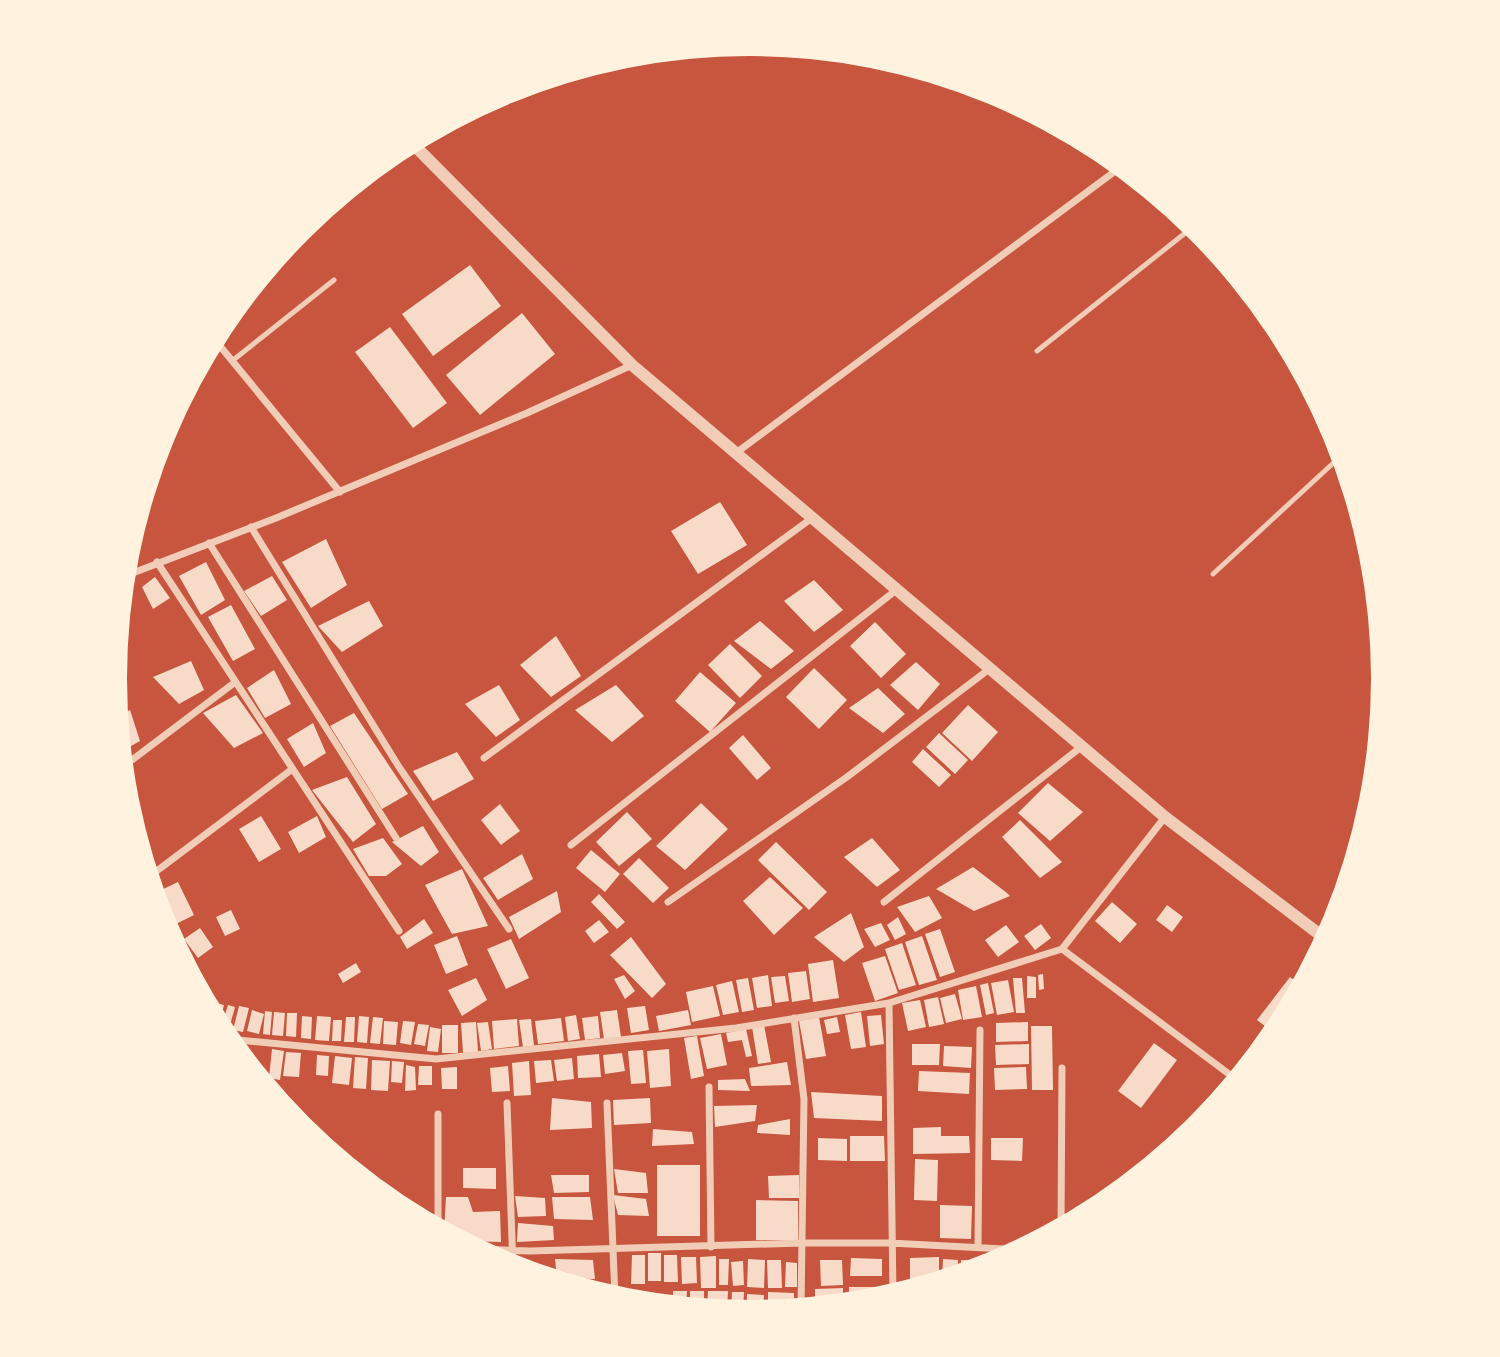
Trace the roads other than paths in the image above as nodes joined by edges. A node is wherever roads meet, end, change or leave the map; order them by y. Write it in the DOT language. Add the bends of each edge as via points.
graph roads {
  1 [pos="420,151"];
  2 [pos="1113,173"];
  3 [pos="1185,234"];
  4 [pos="334,280"];
  5 [pos="222,349"];
  6 [pos="1037,351"];
  7 [pos="232,361"];
  8 [pos="632,365"];
  9 [pos="736,453"];
  10 [pos="1333,463"];
  11 [pos="340,492"];
  12 [pos="812,518"];
  13 [pos="251,527"];
  14 [pos="209,543"];
  15 [pos="157,562"];
  16 [pos="137,571"];
  17 [pos="1213,574"];
  18 [pos="895,591"];
  19 [pos="988,670"];
  20 [pos="234,683"];
  21 [pos="1081,747"];
  22 [pos="484,758"];
  23 [pos="133,759"];
  24 [pos="292,770"];
  25 [pos="1165,817"];
  26 [pos="396,838"];
  27 [pos="571,845"];
  28 [pos="158,870"];
  29 [pos="668,902"];
  30 [pos="884,902"];
  31 [pos="509,929"];
  32 [pos="399,931"];
  33 [pos="1317,933"];
  34 [pos="1062,948"];
  35 [pos="889,1003"];
  36 [pos="794,1018"];
  37 [pos="980,1030"];
  38 [pos="244,1040"];
  39 [pos="1062,1068"];
  40 [pos="1230,1075"];
  41 [pos="709,1087"];
  42 [pos="507,1103"];
  43 [pos="607,1103"];
  44 [pos="438,1114"];
  45 [pos="438,1217"];
  46 [pos="1061,1218"];
  47 [pos="802,1243"];
  48 [pos="890,1243"];
  49 [pos="711,1247"];
  50 [pos="978,1247"];
  51 [pos="612,1249"];
  52 [pos="1000,1249"];
  53 [pos="504,1251"];
  54 [pos="513,1251"];
  55 [pos="513,1254"];
  56 [pos="892,1284"];
  57 [pos="614,1286"];
  58 [pos="801,1299"];
  1 -- 8 [label="street"];
  2 -- 9 [label="street"];
  3 -- 6 [label="lane"];
  4 -- 7 [label="lane"];
  5 -- 7 [label="street"];
  7 -- 11 [label="street"];
  8 -- 9 [label="street"];
  8 -- 11 [label="street"];
  9 -- 12 [label="street"];
  10 -- 17 [label="lane"];
  11 -- 13 [label="street"];
  12 -- 18 [label="street"];
  12 -- 22 [label="street"];
  13 -- 14 [label="street"];
  13 -- 31 [label="street" via="399,767"];
  14 -- 15 [label="street"];
  14 -- 26 [label="street"];
  15 -- 16 [label="street"];
  15 -- 20 [label="street"];
  18 -- 19 [label="street"];
  18 -- 27 [label="street"];
  19 -- 21 [label="street"];
  19 -- 29 [label="street" via="847,778"];
  20 -- 23 [label="street"];
  20 -- 24 [label="street"];
  21 -- 25 [label="street"];
  21 -- 30 [label="street"];
  24 -- 28 [label="street"];
  24 -- 32 [label="street"];
  25 -- 33 [label="street"];
  25 -- 34 [label="street"];
  34 -- 35 [label="street"];
  34 -- 40 [label="street"];
  35 -- 36 [label="street"];
  35 -- 48 [label="street"];
  36 -- 38 [label="street" via="436,1059"];
  36 -- 47 [label="street" via="804,1099"];
  37 -- 50 [label="street"];
  39 -- 46 [label="street"];
  41 -- 49 [label="street"];
  42 -- 54 [label="street"];
  43 -- 51 [label="street"];
  44 -- 45 [label="street"];
  47 -- 48 [label="street"];
  47 -- 49 [label="street"];
  47 -- 58 [label="street"];
  48 -- 50 [label="street"];
  48 -- 56 [label="street"];
  49 -- 51 [label="street"];
  50 -- 52 [label="street"];
  51 -- 54 [label="street"];
  51 -- 57 [label="street"];
  53 -- 54 [label="street"];
  54 -- 55 [label="street"];
}
